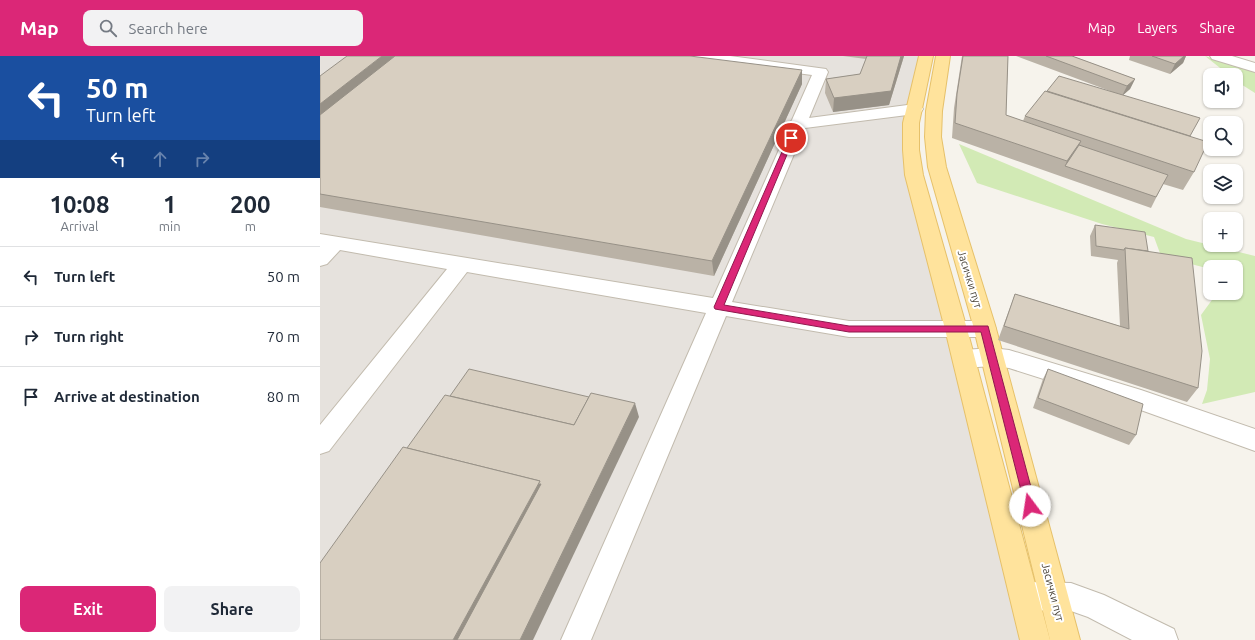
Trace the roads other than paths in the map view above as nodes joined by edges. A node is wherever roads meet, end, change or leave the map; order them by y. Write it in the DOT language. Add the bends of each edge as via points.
graph roads {
  1 [pos="697,56"];
  2 [pos="926,56"];
  3 [pos="943,56"];
  4 [pos="1217,56"];
  5 [pos="1255,68"];
  6 [pos="914,109"];
  7 [pos="797,124"];
  8 [pos="328,241"];
  9 [pos="320,259"];
  10 [pos="462,264"];
  11 [pos="718,307"];
  12 [pos="956,329"];
  13 [pos="985,329"];
  14 [pos="992,357"];
  15 [pos="964,359"];
  16 [pos="1255,440"];
  17 [pos="320,443"];
  18 [pos="1025,596"];
  19 [pos="1054,597"];
  20 [pos="576,640"];
  21 [pos="1036,640"];
  22 [pos="1066,640"];
  23 [pos="1163,640"];
  1 -- 7 [label="lane" via="821,72"];
  2 -- 6 [label="main road"];
  3 -- 13 [label="main road, Јасички пут" via="934,111 933,137 937,167"];
  4 -- 5 [label="lane"];
  6 -- 7 [label="lane"];
  6 -- 12 [label="main road" via="911,123 914,175"];
  7 -- 11 [label="lane"];
  8 -- 9 [label="lane"];
  8 -- 10 [label="lane"];
  10 -- 11 [label="lane"];
  10 -- 17 [label="lane"];
  11 -- 12 [label="lane" via="849,329"];
  11 -- 20 [label="lane"];
  12 -- 13 [label="lane"];
  12 -- 15 [label="main road"];
  13 -- 14 [label="main road, Јасички пут"];
  14 -- 15 [label="lane"];
  14 -- 16 [label="lane" via="1009,359 1141,400"];
  14 -- 19 [label="main road, Јасички пут"];
  15 -- 18 [label="main road"];
  18 -- 19 [label="lane"];
  18 -- 21 [label="main road"];
  19 -- 22 [label="main road, Јасички пут"];
  19 -- 23 [label="lane" via="1071,597 1094,605"];
}
